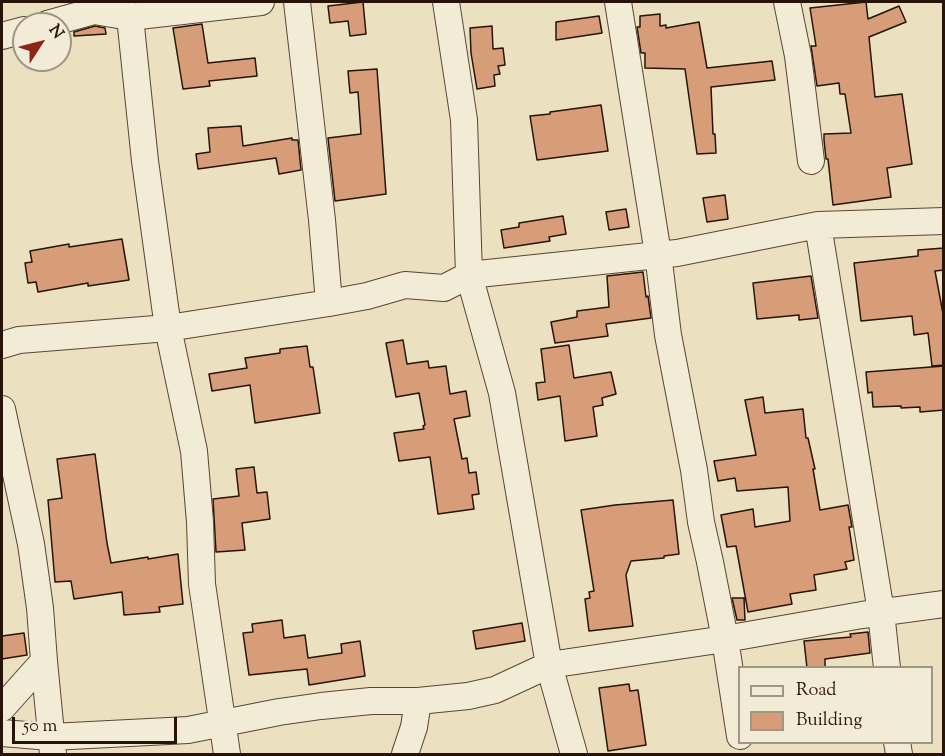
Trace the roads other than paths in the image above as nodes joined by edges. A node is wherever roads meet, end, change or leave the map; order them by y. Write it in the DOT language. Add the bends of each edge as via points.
graph roads {
  1 [pos="261,2"];
  2 [pos="297,2"];
  3 [pos="446,2"];
  4 [pos="618,2"];
  5 [pos="787,2"];
  6 [pos="123,9"];
  7 [pos="72,17"];
  8 [pos="810,161"];
  9 [pos="944,221"];
  10 [pos="818,225"];
  11 [pos="658,254"];
  12 [pos="469,275"];
  13 [pos="329,303"];
  14 [pos="168,328"];
  15 [pos="2,345"];
  16 [pos="2,408"];
  17 [pos="944,604"];
  18 [pos="881,612"];
  19 [pos="725,639"];
  20 [pos="44,661"];
  21 [pos="549,664"];
  22 [pos="887,666"];
  23 [pos="418,701"];
  24 [pos="2,708"];
  25 [pos="222,723"];
  26 [pos="738,723"];
  27 [pos="2,733"];
  28 [pos="52,746"];
  29 [pos="227,754"];
  30 [pos="405,754"];
  31 [pos="574,754"];
  1 -- 6 [label="street"];
  2 -- 13 [label="street"];
  3 -- 12 [label="street" via="464,120"];
  4 -- 11 [label="street"];
  5 -- 8 [label="street" via="798,56"];
  6 -- 7 [label="street"];
  6 -- 14 [label="street"];
  9 -- 10 [label="street"];
  10 -- 11 [label="street"];
  10 -- 18 [label="street"];
  11 -- 12 [label="street"];
  11 -- 19 [label="street" via="668,335"];
  12 -- 13 [label="street" via="444,288 405,285"];
  12 -- 21 [label="street" via="502,393"];
  13 -- 14 [label="street"];
  14 -- 15 [label="street" via="19,340"];
  14 -- 25 [label="street" via="194,451 202,584"];
  16 -- 20 [label="street" via="31,544"];
  17 -- 18 [label="street"];
  18 -- 19 [label="street"];
  18 -- 22 [label="street"];
  19 -- 21 [label="street"];
  19 -- 26 [label="street"];
  20 -- 24 [label="street"];
  20 -- 28 [label="street"];
  21 -- 23 [label="street" via="495,690"];
  21 -- 31 [label="street"];
  23 -- 25 [label="street" via="321,706"];
  23 -- 30 [label="street"];
  25 -- 28 [label="street"];
  25 -- 29 [label="street"];
  27 -- 28 [label="street"];
}
